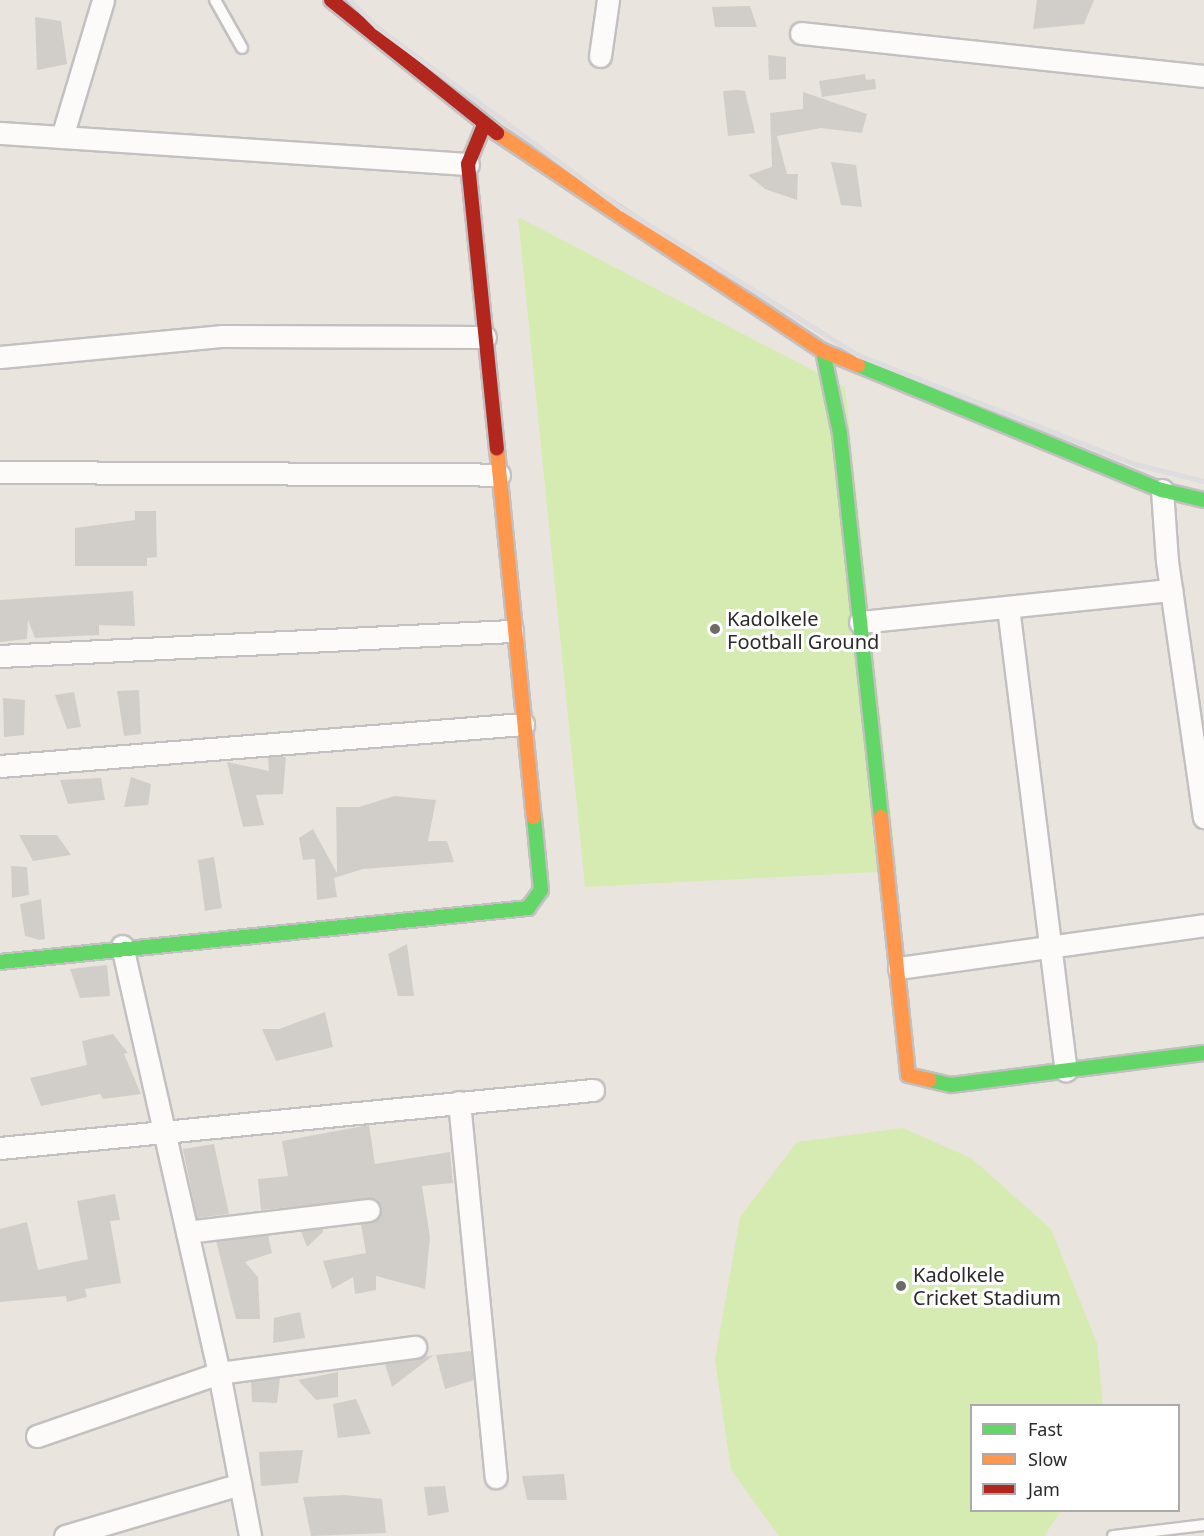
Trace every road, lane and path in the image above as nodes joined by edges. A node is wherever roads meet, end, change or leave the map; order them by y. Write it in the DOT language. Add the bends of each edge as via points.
graph roads {
  1 [pos="103,0"];
  2 [pos="215,0"];
  3 [pos="330,0"];
  4 [pos="608,0"];
  5 [pos="801,33"];
  6 [pos="242,48"];
  7 [pos="600,56"];
  8 [pos="1204,76"];
  9 [pos="484,125"];
  10 [pos="0,134"];
  11 [pos="63,138"];
  12 [pos="468,164"];
  13 [pos="485,337"];
  14 [pos="824,351"];
  15 [pos="0,357"];
  16 [pos="0,472"];
  17 [pos="499,476"];
  18 [pos="1162,490"];
  19 [pos="1204,500"];
  20 [pos="1172,591"];
  21 [pos="1008,607"];
  22 [pos="860,622"];
  23 [pos="512,631"];
  24 [pos="0,656"];
  25 [pos="1197,718"];
  26 [pos="523,724"];
  27 [pos="0,766"];
  28 [pos="1204,817"];
  29 [pos="1204,925"];
  30 [pos="122,945"];
  31 [pos="1048,946"];
  32 [pos="0,962"];
  33 [pos="899,968"];
  34 [pos="1204,1053"];
  35 [pos="1066,1070"];
  36 [pos="593,1090"];
  37 [pos="459,1102"];
  38 [pos="161,1133"];
  39 [pos="0,1148"];
  40 [pos="369,1210"];
  41 [pos="187,1232"];
  42 [pos="415,1347"];
  43 [pos="219,1373"];
  44 [pos="37,1436"];
  45 [pos="496,1477"];
  46 [pos="240,1484"];
  47 [pos="1204,1525"];
  48 [pos="65,1536"];
  49 [pos="249,1536"];
  50 [pos="1113,1536"];
  1 -- 11 [label="street"];
  2 -- 6 [label="lane"];
  3 -- 9 [label="street"];
  4 -- 7 [label="street"];
  5 -- 8 [label="street"];
  9 -- 12 [label="street"];
  9 -- 14 [label="street"];
  10 -- 11 [label="street"];
  11 -- 12 [label="street"];
  12 -- 13 [label="street"];
  13 -- 15 [label="street" via="223,336"];
  13 -- 17 [label="street"];
  14 -- 18 [label="street"];
  14 -- 22 [label="street" via="840,434"];
  16 -- 17 [label="street"];
  17 -- 23 [label="street"];
  18 -- 19 [label="street"];
  18 -- 20 [label="street"];
  20 -- 21 [label="street"];
  20 -- 25 [label="street"];
  21 -- 22 [label="street"];
  21 -- 31 [label="street"];
  22 -- 33 [label="street"];
  23 -- 24 [label="street"];
  23 -- 26 [label="street"];
  25 -- 28 [label="street"];
  26 -- 27 [label="street"];
  26 -- 30 [label="street" via="541,890 528,908"];
  29 -- 31 [label="street"];
  30 -- 32 [label="street"];
  30 -- 38 [label="street"];
  31 -- 33 [label="street"];
  31 -- 35 [label="street"];
  33 -- 35 [label="street" via="908,1075 951,1085"];
  34 -- 35 [label="street"];
  36 -- 37 [label="street"];
  37 -- 38 [label="street"];
  37 -- 45 [label="street"];
  38 -- 39 [label="street"];
  38 -- 41 [label="street"];
  40 -- 41 [label="street"];
  41 -- 43 [label="street"];
  42 -- 43 [label="street"];
  43 -- 44 [label="street"];
  43 -- 46 [label="street"];
  46 -- 48 [label="street"];
  46 -- 49 [label="street"];
  47 -- 50 [label="lane"];
}
